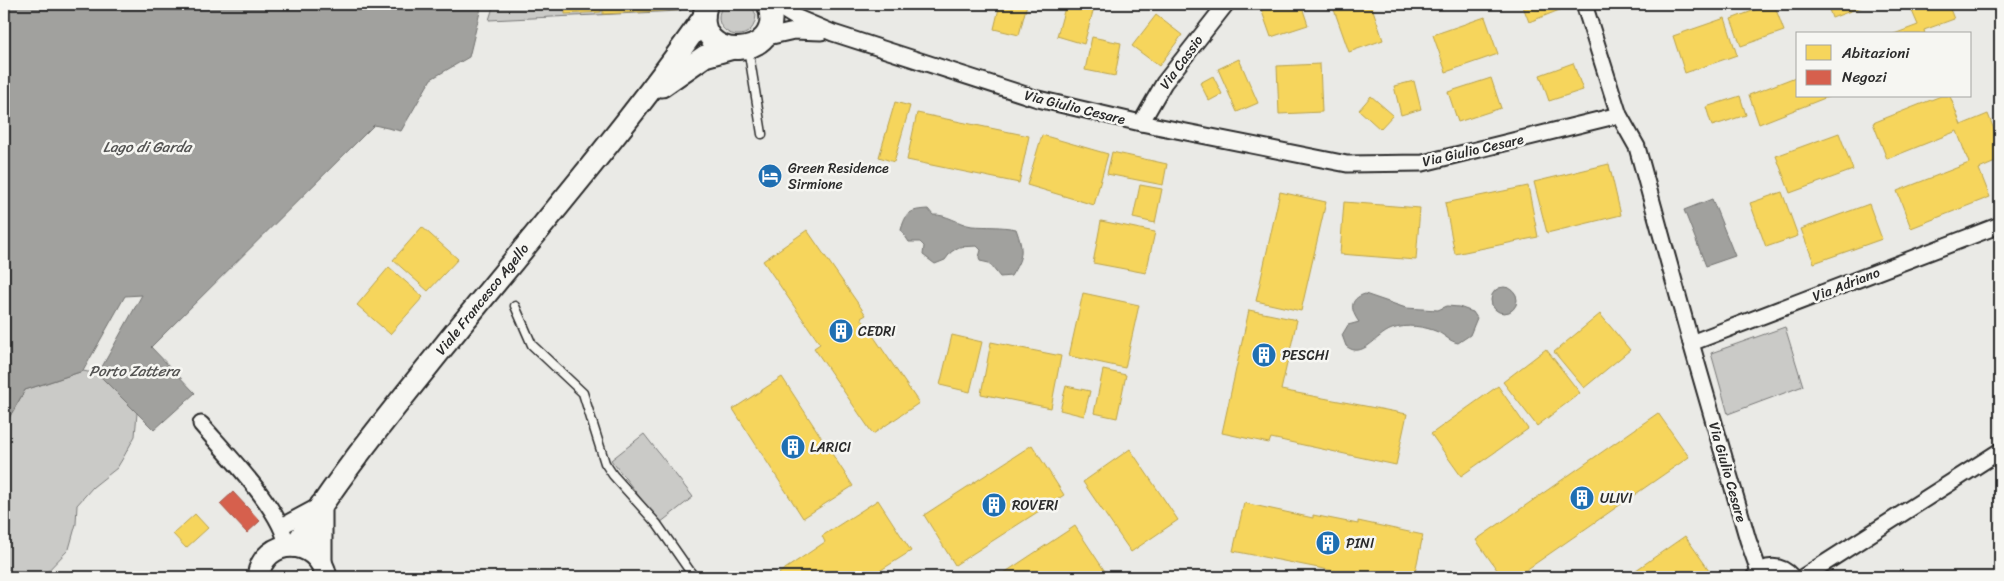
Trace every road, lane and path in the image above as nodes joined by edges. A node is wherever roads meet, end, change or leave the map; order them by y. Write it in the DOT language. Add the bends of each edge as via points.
graph roads {
  1 [pos="768,4"];
  2 [pos="774,4"];
  3 [pos="1226,4"];
  4 [pos="1584,4"];
  5 [pos="706,10"];
  6 [pos="832,33"];
  7 [pos="747,45"];
  8 [pos="647,97"];
  9 [pos="1619,115"];
  10 [pos="1141,123"];
  11 [pos="762,134"];
  12 [pos="2000,225"];
  13 [pos="515,306"];
  14 [pos="1691,343"];
  15 [pos="202,424"];
  16 [pos="2000,451"];
  17 [pos="2000,459"];
  18 [pos="1982,463"];
  19 [pos="320,505"];
  20 [pos="288,540"];
  21 [pos="323,570"];
  22 [pos="1757,574"];
  23 [pos="258,577"];
  24 [pos="694,577"];
  25 [pos="1792,577"];
  26 [pos="1803,577"];
  1 -- 7 [label="main road" via="770,22"];
  2 -- 6 [label="street, Via Giulio Cesare"];
  3 -- 10 [label="street, Via Cassio" via="1164,83"];
  4 -- 9 [label="street"];
  5 -- 7 [label="main road" via="705,24 710,36 722,46"];
  5 -- 8 [label="main road, Viale Francesco Agello"];
  6 -- 7 [label="street, Via Giulio Cesare" via="794,30"];
  6 -- 10 [label="street, Via Giulio Cesare" via="1038,99"];
  7 -- 8 [label="main road, Viale Francesco Agello" via="705,56"];
  7 -- 11 [label="lane"];
  8 -- 19 [label="main road, Viale Francesco Agello" via="378,428"];
  9 -- 10 [label="street, Via Giulio Cesare" via="1423,163 1348,164"];
  9 -- 14 [label="street, Via Giulio Cesare" via="1637,147"];
  12 -- 14 [label="street, Via Adriano"];
  13 -- 24 [label="lane" via="532,345 583,393 605,463 651,517"];
  14 -- 22 [label="street, Via Giulio Cesare"];
  15 -- 20 [label="street" via="254,486"];
  16 -- 18 [label="street"];
  17 -- 18 [label="street"];
  18 -- 26 [label="street"];
  19 -- 20 [label="main road, Viale Francesco Agello"];
  19 -- 21 [label="main road"];
  20 -- 21 [label="main road" via="310,551"];
  20 -- 23 [label="main road" via="261,564"];
  22 -- 25 [label="street" via="1765,568 1777,567"];
}
